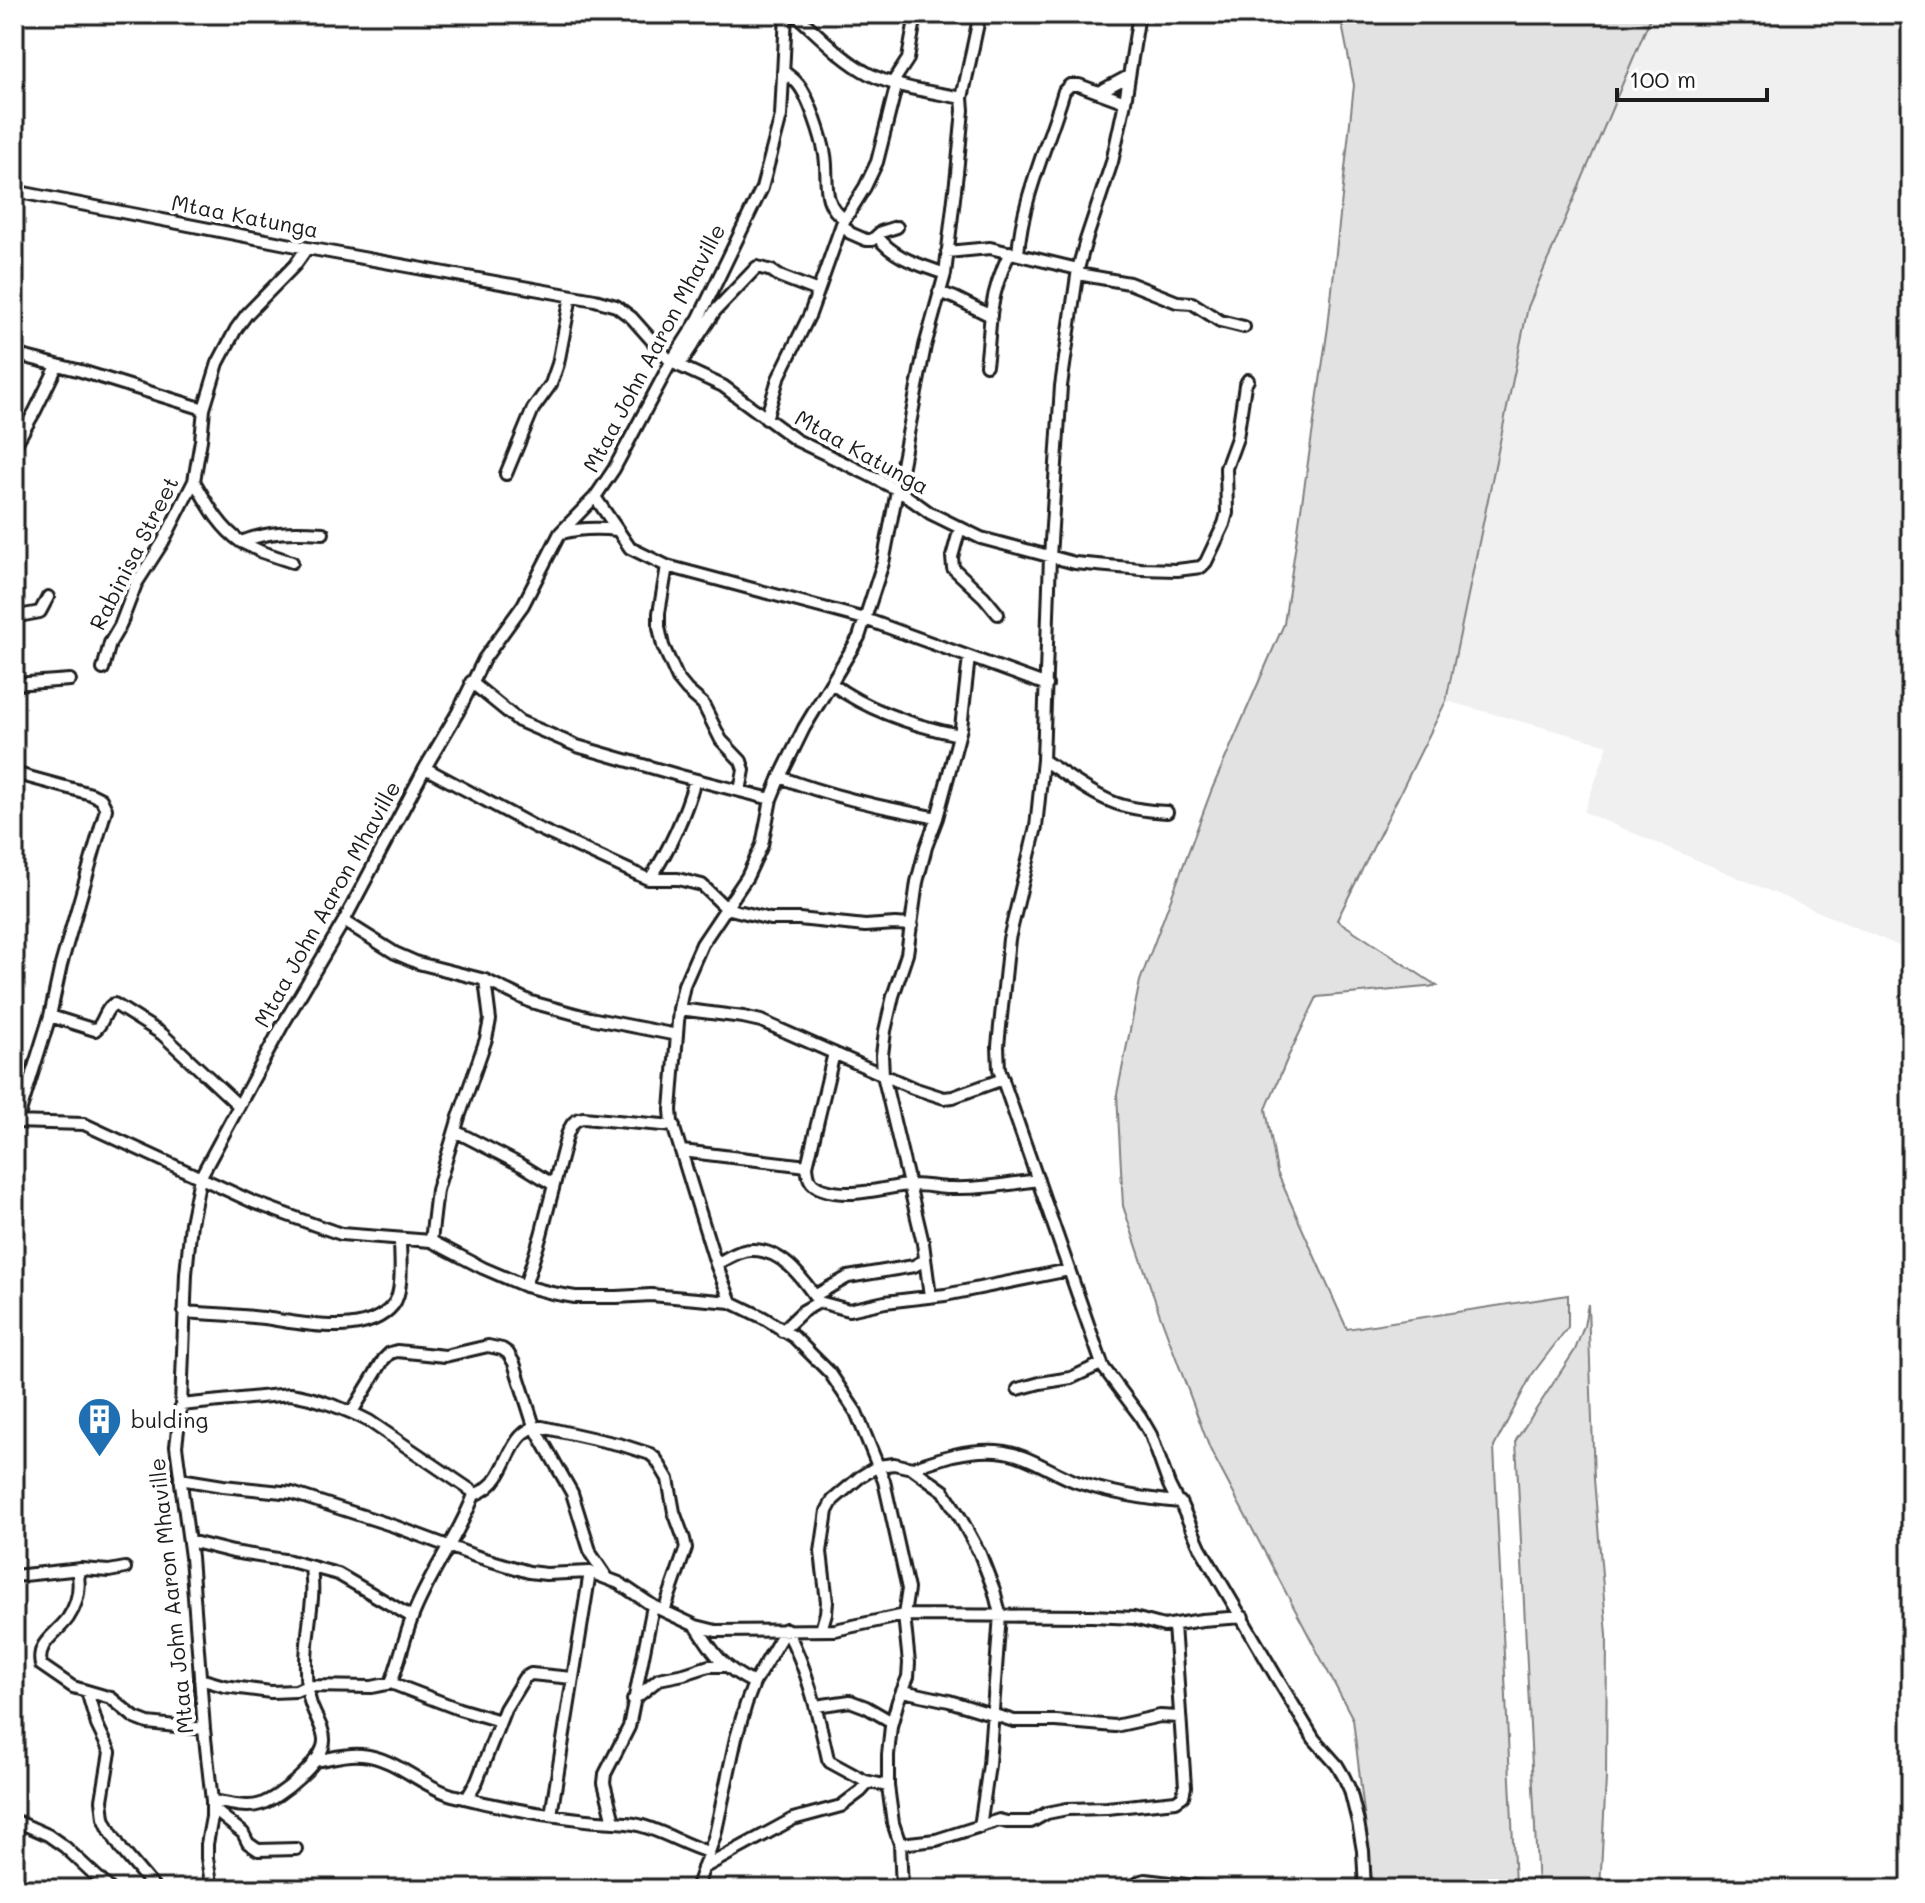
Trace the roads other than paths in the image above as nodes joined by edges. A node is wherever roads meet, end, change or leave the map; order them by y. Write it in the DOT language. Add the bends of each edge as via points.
graph roads {
  1 [pos="786,14"];
  2 [pos="795,14"];
  3 [pos="916,14"];
  4 [pos="980,14"];
  5 [pos="1139,14"];
  6 [pos="783,71"];
  7 [pos="1129,76"];
  8 [pos="895,82"];
  9 [pos="1099,92"];
  10 [pos="962,98"];
  11 [pos="1125,102"];
  12 [pos="14,191"];
  13 [pos="843,222"];
  14 [pos="897,227"];
  15 [pos="878,237"];
  16 [pos="307,248"];
  17 [pos="947,252"];
  18 [pos="1014,253"];
  19 [pos="1078,272"];
  20 [pos="945,274"];
  21 [pos="818,291"];
  22 [pos="939,292"];
  23 [pos="571,296"];
  24 [pos="991,316"];
  25 [pos="1244,327"];
  26 [pos="14,354"];
  27 [pos="675,364"];
  28 [pos="986,365"];
  29 [pos="57,366"];
  30 [pos="1248,380"];
  31 [pos="204,409"];
  32 [pos="766,419"];
  33 [pos="14,447"];
  34 [pos="506,474"];
  35 [pos="194,481"];
  36 [pos="898,490"];
  37 [pos="595,497"];
  38 [pos="960,528"];
  39 [pos="617,530"];
  40 [pos="323,533"];
  41 [pos="560,533"];
  42 [pos="241,542"];
  43 [pos="1050,557"];
  44 [pos="292,562"];
  45 [pos="667,566"];
  46 [pos="48,597"];
  47 [pos="14,614"];
  48 [pos="998,614"];
  49 [pos="865,619"];
  50 [pos="969,657"];
  51 [pos="103,669"];
  52 [pos="70,680"];
  53 [pos="471,682"];
  54 [pos="14,684"];
  55 [pos="832,684"];
  56 [pos="1047,685"];
  57 [pos="959,735"];
  58 [pos="1043,760"];
  59 [pos="425,768"];
  60 [pos="14,773"];
  61 [pos="780,777"];
  62 [pos="695,780"];
  63 [pos="740,791"];
  64 [pos="771,799"];
  65 [pos="1167,812"];
  66 [pos="937,818"];
  67 [pos="650,879"];
  68 [pos="726,908"];
  69 [pos="344,921"];
  70 [pos="912,925"];
  71 [pos="485,980"];
  72 [pos="679,1009"];
  73 [pos="50,1016"];
  74 [pos="677,1035"];
  75 [pos="834,1053"];
  76 [pos="883,1075"];
  77 [pos="1003,1079"];
  78 [pos="238,1105"];
  79 [pos="15,1122"];
  80 [pos="674,1126"];
  81 [pos="455,1131"];
  82 [pos="682,1151"];
  83 [pos="807,1166"];
  84 [pos="200,1178"];
  85 [pos="1038,1180"];
  86 [pos="554,1185"];
  87 [pos="908,1185"];
  88 [pos="400,1239"];
  89 [pos="431,1241"];
  90 [pos="925,1260"];
  91 [pos="716,1264"];
  92 [pos="1069,1270"];
  93 [pos="525,1286"];
  94 [pos="930,1296"];
  95 [pos="816,1299"];
  96 [pos="731,1302"];
  97 [pos="184,1312"];
  98 [pos="782,1331"];
  99 [pos="1101,1364"];
  100 [pos="1018,1389"];
  101 [pos="181,1405"];
  102 [pos="352,1412"];
  103 [pos="534,1426"];
  104 [pos="878,1466"];
  105 [pos="912,1468"];
  106 [pos="180,1479"];
  107 [pos="474,1495"];
  108 [pos="1180,1502"];
  109 [pos="189,1541"];
  110 [pos="448,1546"];
  111 [pos="311,1567"];
  112 [pos="125,1568"];
  113 [pos="77,1570"];
  114 [pos="590,1572"];
  115 [pos="14,1576"];
  116 [pos="606,1576"];
  117 [pos="653,1606"];
  118 [pos="664,1611"];
  119 [pos="1000,1614"];
  120 [pos="904,1615"];
  121 [pos="412,1617"];
  122 [pos="1243,1617"];
  123 [pos="1174,1625"];
  124 [pos="696,1626"];
  125 [pos="786,1629"];
  126 [pos="821,1630"];
  127 [pos="726,1666"];
  128 [pos="572,1678"];
  129 [pos="200,1679"];
  130 [pos="391,1683"];
  131 [pos="754,1683"];
  132 [pos="307,1686"];
  133 [pos="87,1691"];
  134 [pos="903,1691"];
  135 [pos="633,1700"];
  136 [pos="897,1704"];
  137 [pos="816,1706"];
  138 [pos="876,1713"];
  139 [pos="992,1714"];
  140 [pos="1179,1717"];
  141 [pos="500,1721"];
  142 [pos="892,1722"];
  143 [pos="204,1729"];
  144 [pos="314,1761"];
  145 [pos="869,1782"];
  146 [pos="888,1786"];
  147 [pos="467,1798"];
  148 [pos="212,1804"];
  149 [pos="551,1815"];
  150 [pos="14,1820"];
  151 [pos="614,1822"];
  152 [pos="980,1827"];
  153 [pos="900,1844"];
  154 [pos="296,1849"];
  155 [pos="709,1852"];
  156 [pos="703,1868"];
  157 [pos="110,1889"];
  158 [pos="155,1889"];
  159 [pos="212,1889"];
  160 [pos="696,1889"];
  161 [pos="902,1889"];
  162 [pos="1130,1889"];
  163 [pos="1220,1889"];
  164 [pos="1365,1889"];
  1 -- 6 [label="street, Mtaa John Aaron Mhaville"];
  2 -- 8 [label="street" via="848,60"];
  3 -- 8 [label="street" via="908,59"];
  4 -- 10 [label="street"];
  5 -- 7 [label="street"];
  6 -- 13 [label="street" via="799,85 816,120 827,196"];
  6 -- 27 [label="street, Mtaa John Aaron Mhaville" via="781,116 762,188"];
  7 -- 9 [label="street"];
  7 -- 11 [label="street"];
  8 -- 10 [label="street"];
  8 -- 13 [label="street" via="877,162"];
  9 -- 11 [label="street"];
  9 -- 18 [label="street" via="1073,84 1064,91"];
  10 -- 17 [label="street"];
  11 -- 19 [label="street"];
  12 -- 16 [label="street, Mtaa Katunga"];
  13 -- 15 [label="street" via="850,233 866,240"];
  13 -- 21 [label="street"];
  14 -- 15 [label="street"];
  15 -- 20 [label="street" via="897,254"];
  16 -- 23 [label="street, Mtaa Katunga"];
  16 -- 31 [label="street, Rabinisa Street" via="236,329 218,363"];
  17 -- 18 [label="street" via="990,248"];
  17 -- 20 [label="street"];
  18 -- 19 [label="street"];
  18 -- 24 [label="street" via="995,291"];
  19 -- 25 [label="street" via="1192,303 1220,321"];
  19 -- 43 [label="street" via="1061,386"];
  20 -- 22 [label="street"];
  21 -- 27 [label="street" via="757,267"];
  21 -- 32 [label="street"];
  22 -- 24 [label="street"];
  22 -- 36 [label="street"];
  23 -- 27 [label="street, Mtaa Katunga" via="616,306"];
  23 -- 34 [label="street" via="551,384 533,409"];
  24 -- 28 [label="street"];
  26 -- 29 [label="street"];
  27 -- 32 [label="street, Mtaa Katunga" via="723,386"];
  27 -- 37 [label="street, Mtaa John Aaron Mhaville"];
  29 -- 31 [label="street"];
  29 -- 33 [label="street"];
  30 -- 43 [label="street, Mtaa Katunga" via="1226,468 1227,513 1201,567 1141,569"];
  31 -- 35 [label="street, Rabinisa Street"];
  32 -- 36 [label="street, Mtaa Katunga" via="796,440"];
  35 -- 42 [label="street" via="215,516"];
  35 -- 51 [label="street, Rabinisa Street" via="136,584"];
  36 -- 38 [label="street, Mtaa Katunga"];
  36 -- 49 [label="street"];
  37 -- 39 [label="street"];
  37 -- 41 [label="street, Mtaa John Aaron Mhaville"];
  38 -- 43 [label="street, Mtaa Katunga"];
  38 -- 48 [label="street" via="953,568"];
  39 -- 41 [label="street"];
  39 -- 45 [label="street" via="630,548"];
  40 -- 42 [label="street" via="262,534"];
  41 -- 53 [label="street, Mtaa John Aaron Mhaville" via="523,605"];
  42 -- 44 [label="street"];
  43 -- 56 [label="street"];
  45 -- 49 [label="street"];
  45 -- 63 [label="street" via="659,613 663,646 678,679 703,704 721,740 741,761"];
  46 -- 47 [label="street" via="40,612"];
  49 -- 50 [label="street"];
  49 -- 55 [label="street"];
  50 -- 56 [label="street"];
  50 -- 57 [label="street"];
  52 -- 54 [label="street"];
  53 -- 59 [label="street, Mtaa John Aaron Mhaville"];
  53 -- 62 [label="street" via="519,721 577,746"];
  55 -- 57 [label="street" via="887,713"];
  55 -- 61 [label="street"];
  56 -- 58 [label="street"];
  57 -- 66 [label="street"];
  58 -- 65 [label="street" via="1111,802"];
  58 -- 77 [label="street" via="1036,827 1008,950 998,1046"];
  59 -- 67 [label="street" via="546,833"];
  59 -- 69 [label="street, Mtaa John Aaron Mhaville"];
  60 -- 73 [label="street" via="91,794 106,809"];
  61 -- 64 [label="street"];
  61 -- 66 [label="street" via="855,802"];
  62 -- 63 [label="street"];
  62 -- 67 [label="street" via="673,839"];
  63 -- 64 [label="street"];
  64 -- 68 [label="street" via="762,845"];
  66 -- 70 [label="street" via="917,882"];
  67 -- 68 [label="street" via="695,883"];
  68 -- 70 [label="street" via="770,919"];
  68 -- 72 [label="street" via="702,944"];
  69 -- 71 [label="street" via="418,963"];
  69 -- 78 [label="street, Mtaa John Aaron Mhaville"];
  70 -- 76 [label="street" via="885,1031"];
  71 -- 74 [label="street" via="567,1013"];
  71 -- 81 [label="street" via="490,1020"];
  72 -- 74 [label="street"];
  72 -- 75 [label="street" via="761,1021"];
  73 -- 78 [label="street" via="95,1030 109,1006 116,1005 162,1034"];
  73 -- 79 [label="street"];
  74 -- 80 [label="street"];
  75 -- 76 [label="street"];
  75 -- 83 [label="street"];
  76 -- 77 [label="street" via="944,1098"];
  76 -- 87 [label="street"];
  77 -- 85 [label="street"];
  78 -- 84 [label="street, Mtaa John Aaron Mhaville"];
  79 -- 84 [label="street" via="84,1124"];
  80 -- 82 [label="street"];
  80 -- 86 [label="street" via="576,1119"];
  81 -- 86 [label="street"];
  81 -- 89 [label="street" via="437,1190"];
  82 -- 83 [label="street"];
  82 -- 91 [label="street"];
  83 -- 87 [label="street" via="812,1184 822,1189 875,1192"];
  84 -- 88 [label="street" via="341,1234"];
  84 -- 97 [label="street, Mtaa John Aaron Mhaville"];
  85 -- 87 [label="street" via="951,1188"];
  85 -- 92 [label="street"];
  86 -- 93 [label="street"];
  87 -- 90 [label="street"];
  88 -- 89 [label="street"];
  88 -- 97 [label="street" via="394,1304 358,1324 326,1326"];
  89 -- 93 [label="street"];
  90 -- 94 [label="street"];
  90 -- 95 [label="street" via="848,1277"];
  91 -- 95 [label="street" via="750,1250 768,1253 799,1274"];
  91 -- 96 [label="street"];
  92 -- 94 [label="street"];
  92 -- 99 [label="street"];
  93 -- 96 [label="street" via="575,1297 651,1295"];
  94 -- 95 [label="street" via="849,1310"];
  95 -- 98 [label="street"];
  96 -- 98 [label="street"];
  97 -- 101 [label="street, Mtaa John Aaron Mhaville"];
  98 -- 104 [label="street" via="830,1373 856,1412"];
  99 -- 100 [label="street" via="1071,1378"];
  99 -- 108 [label="street" via="1151,1435"];
  101 -- 102 [label="street" via="290,1394"];
  101 -- 106 [label="street, Mtaa John Aaron Mhaville" via="176,1446"];
  102 -- 103 [label="street" via="390,1353 445,1356 488,1346 502,1349 514,1363"];
  102 -- 107 [label="street"];
  103 -- 107 [label="street" via="518,1440 489,1487"];
  103 -- 116 [label="street" via="572,1493 591,1554"];
  103 -- 118 [label="street" via="637,1449 661,1466 686,1548"];
  104 -- 105 [label="street"];
  104 -- 120 [label="street" via="908,1589"];
  104 -- 126 [label="street" via="833,1500 827,1511 821,1552 827,1602"];
  105 -- 108 [label="street" via="967,1451 1000,1451 1078,1482"];
  105 -- 119 [label="street" via="944,1491 961,1519 985,1566"];
  106 -- 109 [label="street, Mtaa John Aaron Mhaville"];
  106 -- 110 [label="street" via="292,1493"];
  107 -- 110 [label="street"];
  108 -- 122 [label="street" via="1200,1547"];
  109 -- 111 [label="street"];
  109 -- 129 [label="street, Mtaa John Aaron Mhaville"];
  110 -- 114 [label="street" via="529,1572"];
  110 -- 121 [label="street"];
  111 -- 121 [label="street" via="347,1578"];
  111 -- 132 [label="street"];
  112 -- 113 [label="street"];
  113 -- 115 [label="street"];
  113 -- 133 [label="street" via="80,1582 73,1610 45,1641 39,1661 65,1683"];
  114 -- 116 [label="street"];
  114 -- 128 [label="street"];
  116 -- 117 [label="street"];
  117 -- 118 [label="street"];
  117 -- 135 [label="street"];
  118 -- 124 [label="street"];
  119 -- 120 [label="street"];
  119 -- 123 [label="street" via="1107,1616"];
  119 -- 139 [label="street"];
  120 -- 126 [label="street"];
  120 -- 134 [label="street" via="909,1663"];
  121 -- 130 [label="street"];
  122 -- 123 [label="street"];
  122 -- 164 [label="street" via="1350,1790"];
  123 -- 140 [label="street"];
  124 -- 125 [label="street" via="716,1631"];
  124 -- 127 [label="street"];
  125 -- 126 [label="street"];
  125 -- 131 [label="street"];
  125 -- 137 [label="street"];
  127 -- 131 [label="street"];
  127 -- 135 [label="street" via="659,1679"];
  128 -- 141 [label="street" via="528,1675"];
  128 -- 149 [label="street"];
  129 -- 132 [label="street" via="271,1692"];
  129 -- 143 [label="street, Mtaa John Aaron Mhaville"];
  130 -- 132 [label="street"];
  130 -- 141 [label="street"];
  131 -- 155 [label="street"];
  132 -- 144 [label="street" via="324,1736"];
  133 -- 143 [label="street" via="111,1698 140,1721"];
  133 -- 158 [label="street" via="110,1752 104,1818 122,1850"];
  134 -- 136 [label="street"];
  134 -- 139 [label="street"];
  135 -- 151 [label="street" via="629,1727 605,1774"];
  136 -- 138 [label="street"];
  136 -- 142 [label="street"];
  137 -- 138 [label="street" via="850,1701"];
  137 -- 145 [label="street" via="830,1762"];
  138 -- 142 [label="street"];
  139 -- 140 [label="street" via="1014,1721 1115,1726"];
  139 -- 152 [label="street"];
  140 -- 152 [label="street" via="1185,1787 1181,1798 1067,1809 1031,1822 999,1820"];
  141 -- 147 [label="street"];
  142 -- 146 [label="street"];
  143 -- 148 [label="street, Mtaa John Aaron Mhaville"];
  144 -- 147 [label="street" via="372,1757"];
  144 -- 148 [label="street" via="283,1792 259,1805"];
  145 -- 146 [label="street"];
  145 -- 156 [label="street" via="841,1806 784,1824"];
  146 -- 153 [label="street"];
  147 -- 149 [label="street"];
  148 -- 154 [label="street" via="258,1850"];
  148 -- 159 [label="street, Mtaa John Aaron Mhaville" via="207,1858"];
  149 -- 151 [label="street"];
  150 -- 157 [label="street" via="65,1847"];
  151 -- 155 [label="street" via="648,1828"];
  152 -- 153 [label="street"];
  153 -- 161 [label="street"];
  155 -- 156 [label="street"];
  156 -- 160 [label="street"];
  162 -- 163 [label="street" via="1145,1880"];
}
